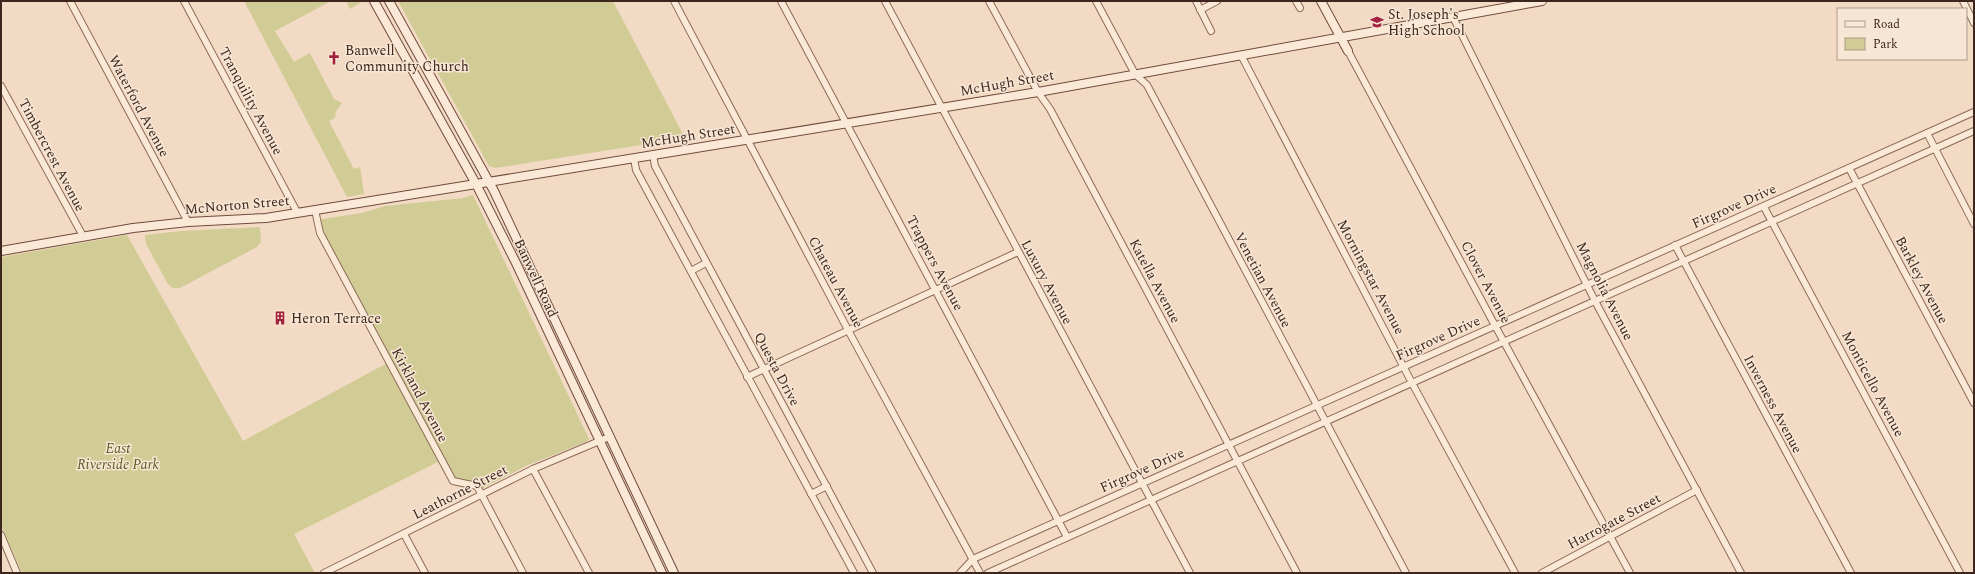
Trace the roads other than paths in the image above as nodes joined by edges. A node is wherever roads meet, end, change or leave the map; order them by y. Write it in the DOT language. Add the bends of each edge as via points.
graph roads {
  1 [pos="70,1"];
  2 [pos="184,1"];
  3 [pos="374,1"];
  4 [pos="389,1"];
  5 [pos="674,1"];
  6 [pos="781,1"];
  7 [pos="885,1"];
  8 [pos="989,1"];
  9 [pos="1096,1"];
  10 [pos="1196,1"];
  11 [pos="1217,1"];
  12 [pos="1296,1"];
  13 [pos="1321,1"];
  14 [pos="1542,1"];
  15 [pos="1300,8"];
  16 [pos="1967,9"];
  17 [pos="1200,10"];
  18 [pos="1453,17"];
  19 [pos="1974,23"];
  20 [pos="1211,31"];
  21 [pos="1340,37"];
  22 [pos="1348,51"];
  23 [pos="1241,55"];
  24 [pos="1135,74"];
  25 [pos="1,86"];
  26 [pos="1038,92"];
  27 [pos="942,108"];
  28 [pos="1974,112"];
  29 [pos="846,123"];
  30 [pos="1974,132"];
  31 [pos="1927,133"];
  32 [pos="747,140"];
  33 [pos="1934,149"];
  34 [pos="653,155"];
  35 [pos="634,158"];
  36 [pos="1849,168"];
  37 [pos="490,181"];
  38 [pos="1857,183"];
  39 [pos="476,184"];
  40 [pos="1764,207"];
  41 [pos="315,210"];
  42 [pos="297,212"];
  43 [pos="188,222"];
  44 [pos="1772,222"];
  45 [pos="1974,224"];
  46 [pos="83,236"];
  47 [pos="1675,245"];
  48 [pos="1,251"];
  49 [pos="1018,252"];
  50 [pos="1683,261"];
  51 [pos="706,263"];
  52 [pos="691,271"];
  53 [pos="1587,284"];
  54 [pos="935,290"];
  55 [pos="1595,301"];
  56 [pos="1495,326"];
  57 [pos="848,330"];
  58 [pos="1504,341"];
  59 [pos="1404,366"];
  60 [pos="764,369"];
  61 [pos="747,377"];
  62 [pos="1412,383"];
  63 [pos="1974,403"];
  64 [pos="1316,406"];
  65 [pos="1325,423"];
  66 [pos="609,437"];
  67 [pos="599,442"];
  68 [pos="1228,445"];
  69 [pos="1237,461"];
  70 [pos="533,469"];
  71 [pos="1143,484"];
  72 [pos="827,486"];
  73 [pos="1697,490"];
  74 [pos="481,494"];
  75 [pos="811,494"];
  76 [pos="1151,499"];
  77 [pos="1058,520"];
  78 [pos="404,534"];
  79 [pos="1,535"];
  80 [pos="1611,536"];
  81 [pos="1067,537"];
  82 [pos="973,559"];
  83 [pos="16,573"];
  84 [pos="324,573"];
  85 [pos="425,573"];
  86 [pos="523,573"];
  87 [pos="589,573"];
  88 [pos="662,573"];
  89 [pos="674,573"];
  90 [pos="854,573"];
  91 [pos="873,573"];
  92 [pos="960,573"];
  93 [pos="980,573"];
  94 [pos="988,573"];
  95 [pos="1190,573"];
  96 [pos="1297,573"];
  97 [pos="1406,573"];
  98 [pos="1515,573"];
  99 [pos="1542,573"];
  100 [pos="1630,573"];
  101 [pos="1741,573"];
  102 [pos="1850,573"];
  103 [pos="1960,573"];
  1 -- 43 [label="street, Waterford Avenue"];
  2 -- 42 [label="street, Tranquility Avenue"];
  3 -- 39 [label="main road, Banwell Road"];
  4 -- 37 [label="main road, Banwell Road"];
  5 -- 32 [label="street, Chateau Avenue"];
  6 -- 29 [label="street, Trappers Avenue"];
  7 -- 27 [label="street, Luxury Avenue"];
  8 -- 26 [label="street, Katella Avenue"];
  9 -- 24 [label="street, Venetian Avenue"];
  10 -- 17 [label="street"];
  11 -- 17 [label="street"];
  12 -- 15 [label="street"];
  13 -- 21 [label="main road, Clover Avenue"];
  14 -- 18 [label="main road, McHugh Street"];
  16 -- 19 [label="street"];
  17 -- 20 [label="street"];
  18 -- 21 [label="main road, McHugh Street"];
  18 -- 53 [label="street, Magnolia Avenue"];
  21 -- 22 [label="main road, Clover Avenue"];
  21 -- 23 [label="main road, McHugh Street"];
  22 -- 56 [label="street, Clover Avenue"];
  23 -- 24 [label="main road, McHugh Street"];
  23 -- 59 [label="street, Morningstar Avenue"];
  24 -- 26 [label="main road, McHugh Street"];
  24 -- 64 [label="street, Venetian Avenue" via="1146,85"];
  25 -- 46 [label="street, Timbercrest Avenue"];
  26 -- 27 [label="main road, McHugh Street"];
  26 -- 68 [label="street, Katella Avenue" via="1050,109"];
  27 -- 29 [label="main road, McHugh Street"];
  27 -- 49 [label="street, Luxury Avenue"];
  28 -- 31 [label="street, Firgrove Drive"];
  29 -- 32 [label="main road, McHugh Street"];
  29 -- 54 [label="street, Trappers Avenue"];
  30 -- 33 [label="street"];
  31 -- 33 [label="street"];
  31 -- 36 [label="street, Firgrove Drive"];
  32 -- 34 [label="main road, McHugh Street"];
  32 -- 57 [label="street, Chateau Avenue"];
  33 -- 38 [label="street"];
  33 -- 45 [label="street"];
  34 -- 35 [label="main road, McHugh Street"];
  34 -- 51 [label="street, Questa Drive" via="655,166"];
  35 -- 37 [label="main road, McHugh Street"];
  35 -- 52 [label="street, Questa Drive" via="636,170"];
  36 -- 38 [label="street, Barkley Avenue"];
  36 -- 40 [label="street, Firgrove Drive"];
  37 -- 39 [label="main road, McHugh Street"];
  37 -- 66 [label="main road, Banwell Road"];
  38 -- 44 [label="street"];
  38 -- 63 [label="street, Barkley Avenue"];
  39 -- 41 [label="main road, McNorton Street"];
  39 -- 67 [label="main road, Banwell Road" via="516,263"];
  40 -- 44 [label="street, Monticello Avenue"];
  40 -- 47 [label="street, Firgrove Drive"];
  41 -- 42 [label="main road, McNorton Street"];
  41 -- 74 [label="street, Kirkland Avenue" via="320,234 453,481 477,486"];
  42 -- 43 [label="main road, McNorton Street" via="266,218"];
  43 -- 46 [label="main road, McNorton Street"];
  44 -- 50 [label="street"];
  44 -- 103 [label="street, Monticello Avenue"];
  46 -- 48 [label="main road, McNorton Street"];
  47 -- 50 [label="street, Inverness Avenue"];
  47 -- 53 [label="street, Firgrove Drive"];
  49 -- 54 [label="street"];
  49 -- 71 [label="street, Luxury Avenue"];
  50 -- 55 [label="street"];
  50 -- 102 [label="street, Inverness Avenue"];
  51 -- 52 [label="street"];
  51 -- 60 [label="street, Questa Drive"];
  52 -- 61 [label="street, Questa Drive"];
  53 -- 55 [label="street, Magnolia Avenue"];
  53 -- 56 [label="street, Firgrove Drive"];
  54 -- 57 [label="street"];
  54 -- 77 [label="street, Trappers Avenue"];
  55 -- 58 [label="street"];
  55 -- 73 [label="street, Magnolia Avenue"];
  56 -- 58 [label="street, Clover Avenue"];
  56 -- 59 [label="street, Firgrove Drive"];
  57 -- 60 [label="street"];
  57 -- 82 [label="street, Chateau Avenue"];
  58 -- 62 [label="street"];
  58 -- 80 [label="street, Clover Avenue"];
  59 -- 62 [label="street, Morningstar Avenue"];
  59 -- 64 [label="street, Firgrove Drive"];
  60 -- 61 [label="street"];
  60 -- 72 [label="street, Questa Drive"];
  61 -- 75 [label="street, Questa Drive"];
  62 -- 65 [label="street"];
  62 -- 98 [label="street, Morningstar Avenue"];
  64 -- 65 [label="street, Venetian Avenue"];
  64 -- 68 [label="street, Firgrove Drive"];
  65 -- 69 [label="street"];
  65 -- 97 [label="street, Venetian Avenue"];
  66 -- 67 [label="street, Leathorne Street"];
  66 -- 89 [label="main road, Banwell Road"];
  67 -- 70 [label="street, Leathorne Street"];
  67 -- 88 [label="main road, Banwell Road"];
  68 -- 69 [label="street, Katella Avenue"];
  68 -- 71 [label="street, Firgrove Drive"];
  69 -- 76 [label="street"];
  69 -- 96 [label="street, Katella Avenue"];
  70 -- 74 [label="street, Leathorne Street"];
  70 -- 87 [label="street"];
  71 -- 76 [label="street, Luxury Avenue"];
  71 -- 77 [label="street, Firgrove Drive"];
  72 -- 75 [label="street"];
  72 -- 91 [label="street, Questa Drive"];
  73 -- 80 [label="street, Harrogate Street"];
  73 -- 101 [label="street, Magnolia Avenue"];
  74 -- 78 [label="street, Leathorne Street"];
  74 -- 86 [label="street, Kirkland Avenue"];
  75 -- 90 [label="street, Questa Drive"];
  76 -- 81 [label="street"];
  76 -- 95 [label="street, Luxury Avenue"];
  77 -- 81 [label="street, Trappers Avenue"];
  77 -- 82 [label="street, Firgrove Drive"];
  78 -- 84 [label="street, Leathorne Street"];
  78 -- 85 [label="street"];
  79 -- 83 [label="street"];
  80 -- 99 [label="street, Harrogate Street"];
  80 -- 100 [label="street, Clover Avenue"];
  81 -- 94 [label="street"];
  82 -- 92 [label="street, Firgrove Drive"];
  82 -- 93 [label="street, Chateau Avenue"];
}
